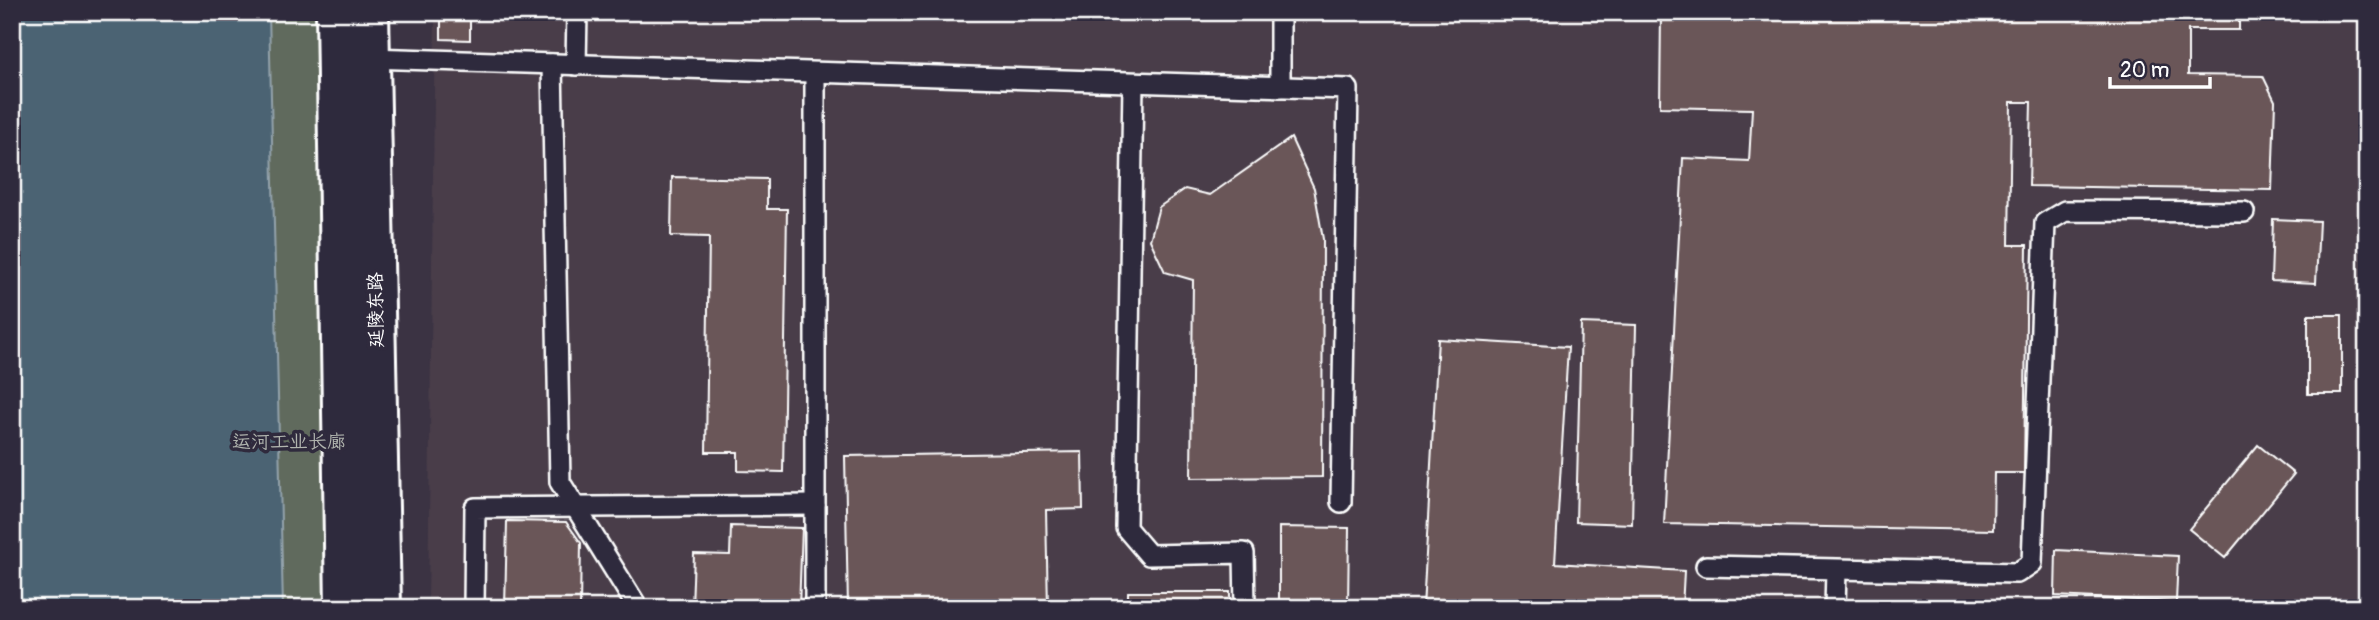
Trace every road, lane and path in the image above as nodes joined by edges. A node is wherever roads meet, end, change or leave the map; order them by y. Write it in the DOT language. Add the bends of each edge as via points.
graph roads {
  1 [pos="336,12"];
  2 [pos="369,12"];
  3 [pos="577,12"];
  4 [pos="1280,12"];
  5 [pos="369,58"];
  6 [pos="552,64"];
  7 [pos="576,65"];
  8 [pos="815,73"];
  9 [pos="1133,83"];
  10 [pos="1280,87"];
  11 [pos="2244,212"];
  12 [pos="1341,502"];
  13 [pos="815,505"];
  14 [pos="575,507"];
  15 [pos="1706,566"];
  16 [pos="1836,569"];
  17 [pos="345,608"];
  18 [pos="382,608"];
  19 [pos="474,608"];
  20 [pos="638,608"];
  21 [pos="815,608"];
  22 [pos="1245,608"];
  23 [pos="1835,608"];
  1 -- 17 [label="main road, 延陵东路"];
  2 -- 5 [label="main road, 延陵东路"];
  3 -- 7 [label="lane"];
  4 -- 10 [label="lane"];
  5 -- 6 [label="lane"];
  5 -- 18 [label="main road, 延陵东路"];
  6 -- 7 [label="lane"];
  6 -- 14 [label="lane" via="559,482"];
  7 -- 8 [label="lane"];
  8 -- 9 [label="lane"];
  8 -- 13 [label="lane"];
  9 -- 10 [label="lane"];
  9 -- 22 [label="lane" via="1126,528 1149,555 1244,553"];
  10 -- 12 [label="lane" via="1348,89"];
  11 -- 16 [label="lane" via="2065,211 2045,223 2032,563 2017,573"];
  13 -- 14 [label="lane"];
  13 -- 21 [label="lane"];
  14 -- 19 [label="lane" via="475,508"];
  14 -- 20 [label="lane"];
  15 -- 16 [label="lane"];
  16 -- 23 [label="lane"];
}
